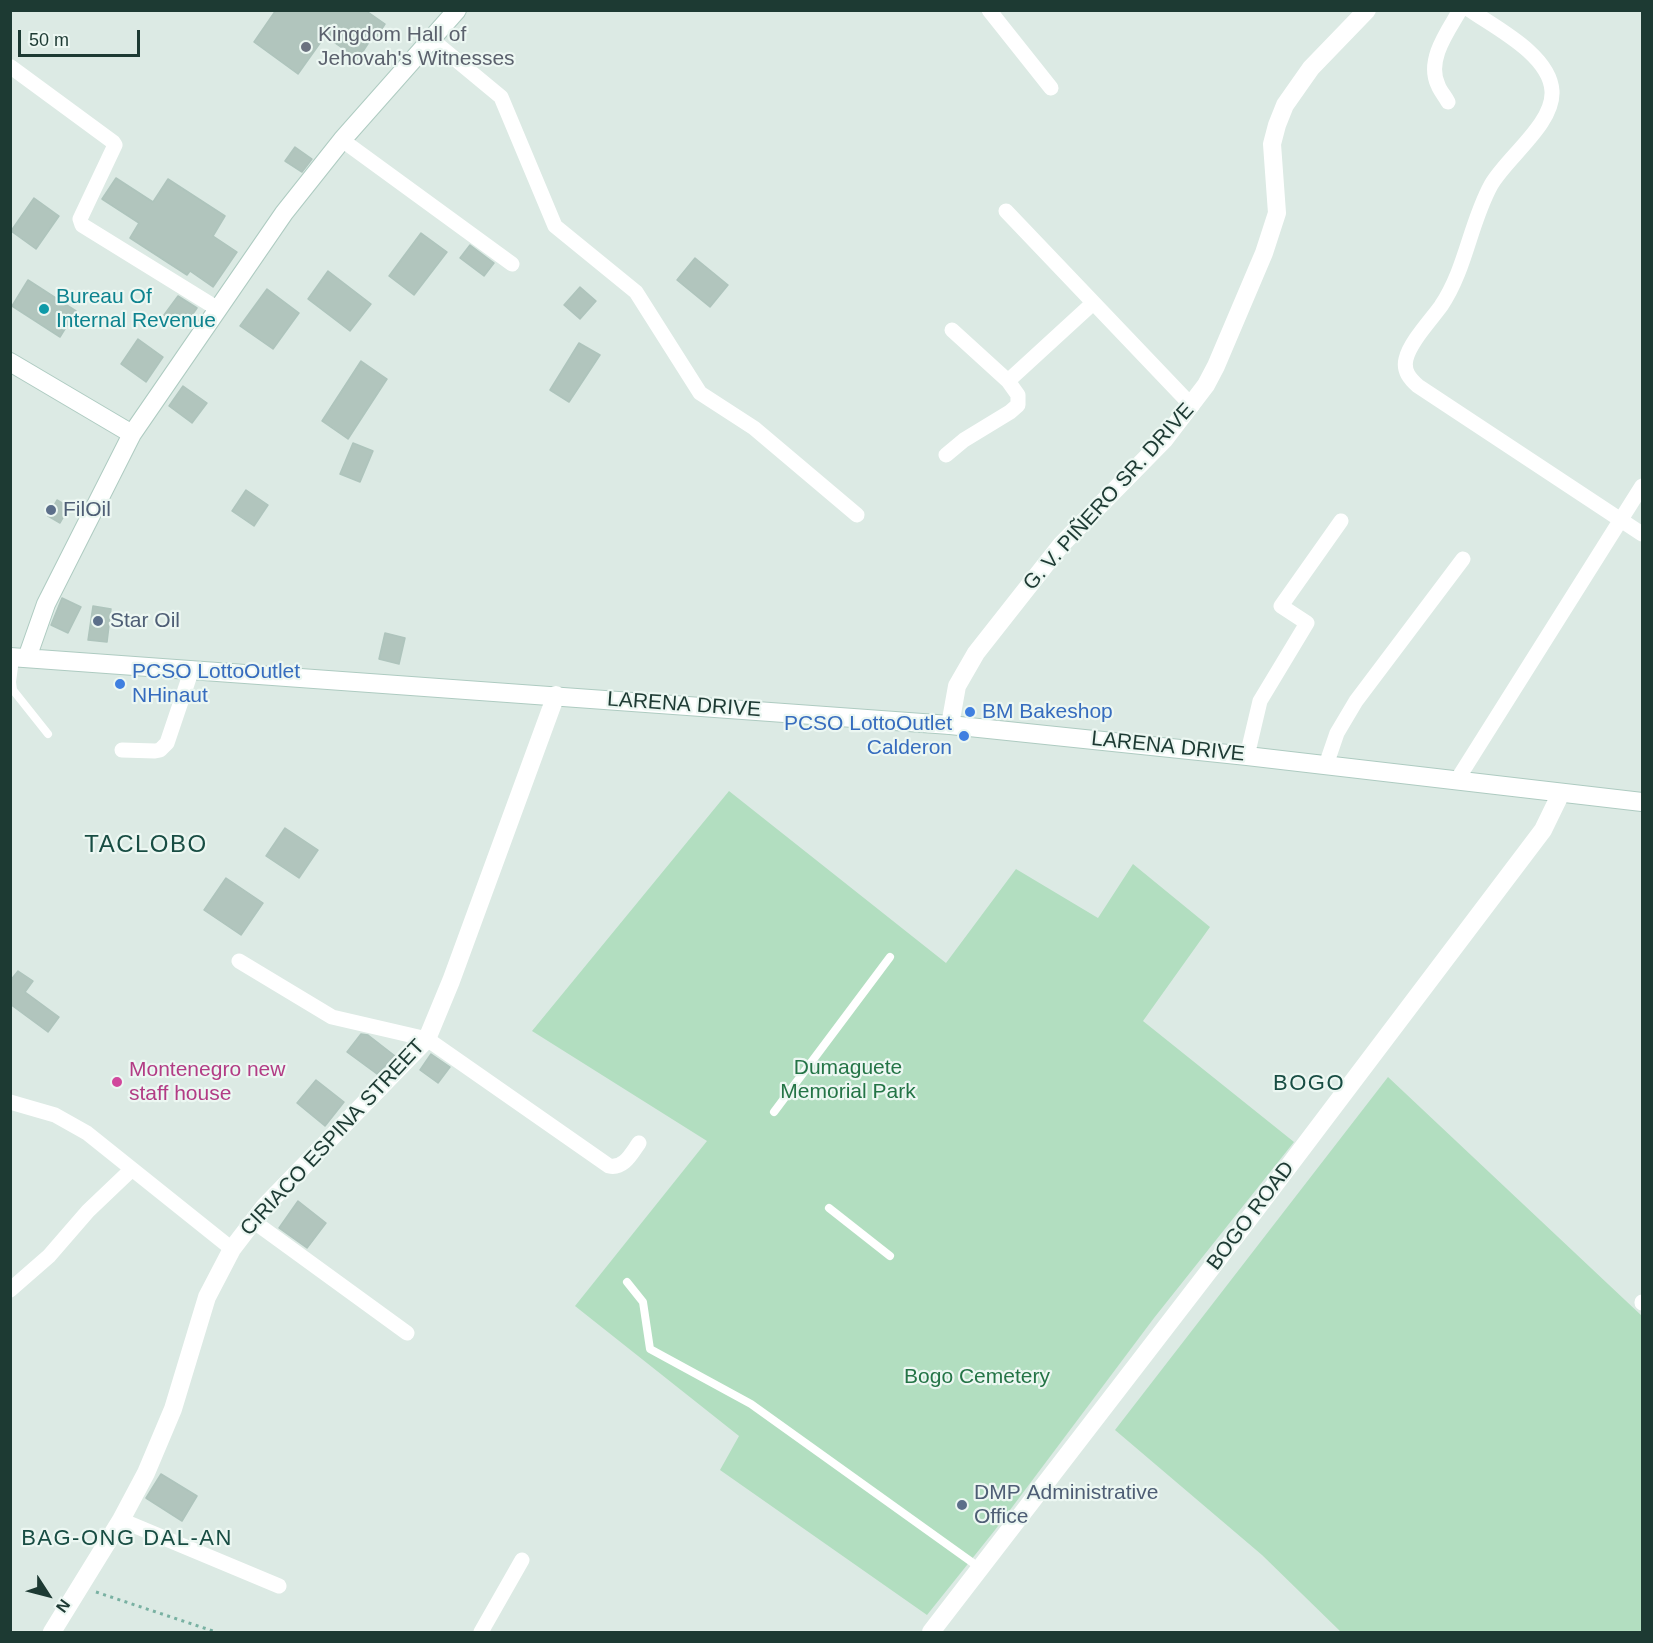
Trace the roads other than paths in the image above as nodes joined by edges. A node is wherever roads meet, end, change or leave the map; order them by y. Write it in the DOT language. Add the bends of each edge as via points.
graph roads {
  1 [pos="989,10"];
  2 [pos="1367,10"];
  3 [pos="1461,10"];
  4 [pos="1470,10"];
  5 [pos="451,12"];
  6 [pos="430,39"];
  7 [pos="11,67"];
  8 [pos="1051,88"];
  9 [pos="1448,102"];
  10 [pos="342,140"];
  11 [pos="1006,211"];
  12 [pos="512,264"];
  13 [pos="1092,304"];
  14 [pos="218,309"];
  15 [pos="952,330"];
  16 [pos="10,362"];
  17 [pos="1008,381"];
  18 [pos="1192,406"];
  19 [pos="132,434"];
  20 [pos="946,455"];
  21 [pos="1642,486"];
  22 [pos="856,515"];
  23 [pos="1341,521"];
  24 [pos="1620,521"];
  25 [pos="1642,534"];
  26 [pos="1463,559"];
  27 [pos="17,657"];
  28 [pos="192,669"];
  29 [pos="556,695"];
  30 [pos="950,725"];
  31 [pos="48,734"];
  32 [pos="122,750"];
  33 [pos="1247,756"];
  34 [pos="1326,765"];
  35 [pos="1457,780"];
  36 [pos="1561,792"];
  37 [pos="1642,802"];
  38 [pos="890,957"];
  39 [pos="239,961"];
  40 [pos="427,1039"];
  41 [pos="10,1102"];
  42 [pos="774,1112"];
  43 [pos="639,1143"];
  44 [pos="131,1170"];
  45 [pos="829,1208"];
  46 [pos="253,1221"];
  47 [pos="232,1249"];
  48 [pos="890,1257"];
  49 [pos="627,1282"];
  50 [pos="10,1290"];
  51 [pos="407,1333"];
  52 [pos="121,1520"];
  53 [pos="522,1560"];
  54 [pos="980,1568"];
  55 [pos="279,1586"];
  56 [pos="52,1632"];
  57 [pos="481,1632"];
  58 [pos="931,1632"];
  1 -- 8 [label="street"];
  2 -- 18 [label="street, G. V. PIÑERO SR. DRIVE" via="1311,68 1285,105 1272,144 1277,213 1272,231 1216,366"];
  3 -- 9 [label="street" via="1439,49 1434,68 1436,83"];
  4 -- 24 [label="street" via="1537,59 1548,74 1552,92 1539,126 1492,183 1454,282 1406,359 1406,371 1418,386"];
  5 -- 6 [label="street"];
  6 -- 10 [label="street"];
  6 -- 22 [label="street" via="501,98 555,226 636,292 700,393 754,429"];
  7 -- 14 [label="street" via="115,145 80,219 82,225"];
  10 -- 12 [label="street"];
  10 -- 14 [label="street" via="284,213"];
  11 -- 13 [label="street"];
  13 -- 17 [label="street"];
  13 -- 18 [label="street"];
  14 -- 19 [label="street"];
  15 -- 17 [label="street"];
  16 -- 19 [label="street"];
  17 -- 20 [label="street" via="1018,395 1018,405"];
  18 -- 30 [label="street, G. V. PIÑERO SR. DRIVE" via="1141,465 1061,545 976,653 957,686"];
  19 -- 27 [label="street"];
  21 -- 24 [label="street"];
  23 -- 33 [label="street" via="1281,606 1307,624 1260,701"];
  24 -- 25 [label="street"];
  24 -- 35 [label="street"];
  26 -- 34 [label="street" via="1356,701 1337,734"];
  27 -- 28 [label="street, LARENA DRIVE"];
  27 -- 31 [label="lane" via="13,690"];
  28 -- 29 [label="street, LARENA DRIVE"];
  28 -- 32 [label="street" via="166,743 160,750"];
  29 -- 30 [label="street, LARENA DRIVE"];
  29 -- 40 [label="street, CIRIACO ESPINA STREET"];
  30 -- 33 [label="street, LARENA DRIVE"];
  33 -- 34 [label="street, LARENA DRIVE"];
  34 -- 35 [label="street, LARENA DRIVE"];
  35 -- 36 [label="street, LARENA DRIVE"];
  36 -- 37 [label="street, LARENA DRIVE"];
  36 -- 54 [label="street, BOGO ROAD" via="1543,830"];
  38 -- 42 [label="lane"];
  39 -- 40 [label="street" via="332,1017"];
  40 -- 43 [label="street" via="609,1166 624,1162"];
  40 -- 46 [label="street, CIRIACO ESPINA STREET"];
  41 -- 44 [label="street" via="55,1115 106,1146"];
  44 -- 47 [label="street"];
  44 -- 50 [label="street" via="88,1211 50,1256"];
  45 -- 48 [label="lane"];
  46 -- 47 [label="street, CIRIACO ESPINA STREET"];
  46 -- 51 [label="street"];
  47 -- 52 [label="street, CIRIACO ESPINA STREET" via="207,1297 173,1409"];
  49 -- 54 [label="lane" via="643,1302 650,1349 751,1404"];
  52 -- 55 [label="street"];
  52 -- 56 [label="street, CIRIACO ESPINA STREET"];
  53 -- 57 [label="street"];
  54 -- 58 [label="street, BOGO ROAD"];
}
